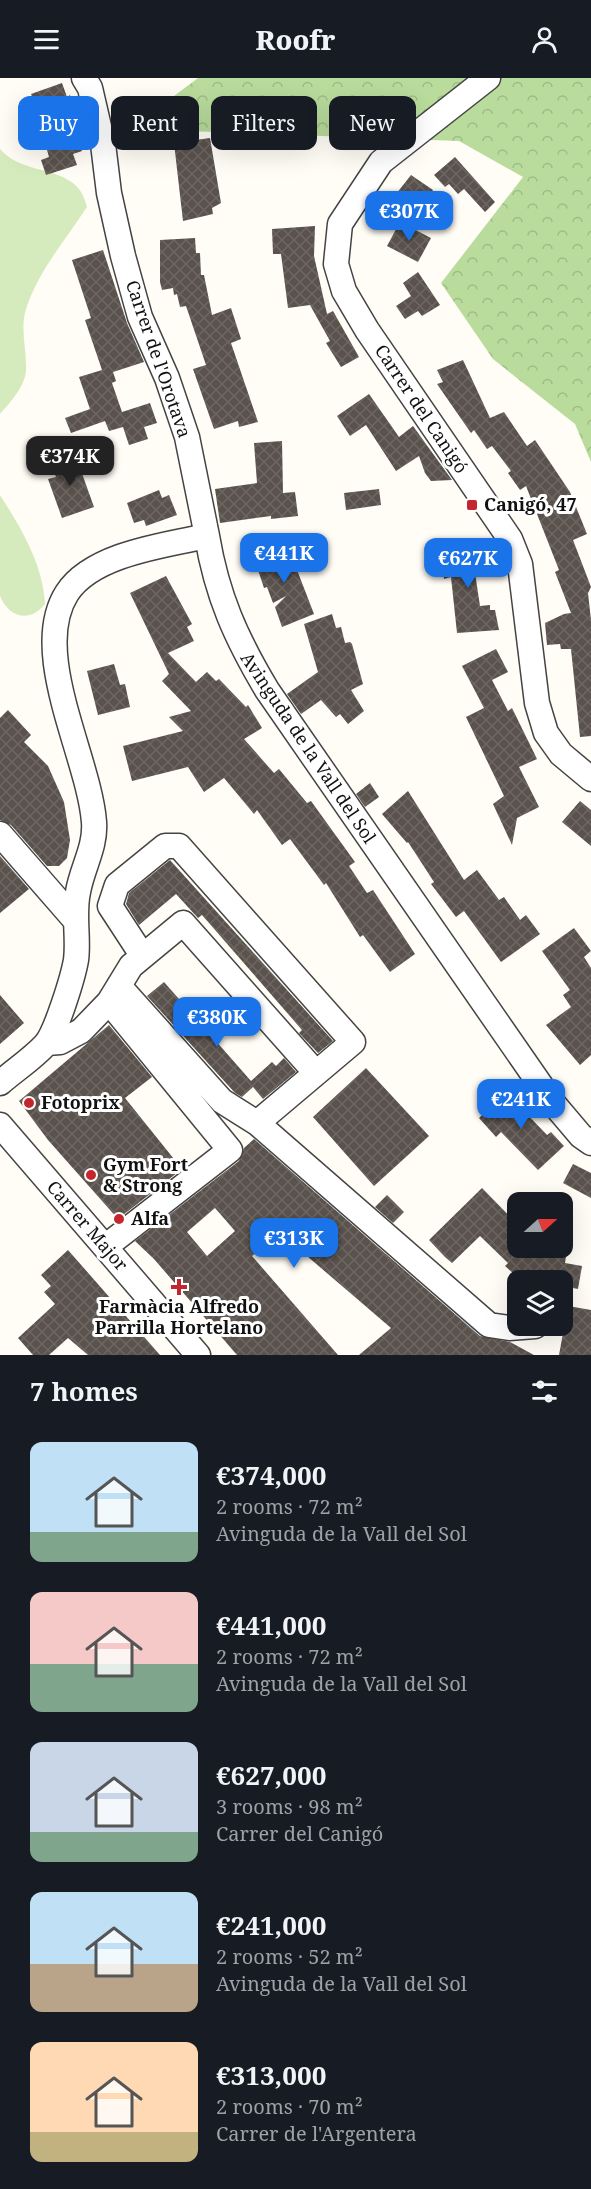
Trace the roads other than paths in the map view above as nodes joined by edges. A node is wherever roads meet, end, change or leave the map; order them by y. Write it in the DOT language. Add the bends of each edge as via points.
graph roads {
  1 [pos="84,78"];
  2 [pos="488,78"];
  3 [pos="207,536"];
  4 [pos="591,779"];
  5 [pos="0,834"];
  6 [pos="75,920"];
  7 [pos="142,955"];
  8 [pos="114,994"];
  9 [pos="47,1043"];
  10 [pos="316,1073"];
  11 [pos="0,1083"];
  12 [pos="257,1123"];
  13 [pos="0,1125"];
  14 [pos="591,1143"];
  15 [pos="105,1247"];
  16 [pos="507,1328"];
  17 [pos="198,1355"];
  1 -- 3 [label="street, Carrer de l'Orotava" via="103,144 123,256 140,317 187,437"];
  2 -- 4 [label="street, Carrer del Canigó" via="381,162 340,224 336,264 344,291 367,330 510,539 520,564 537,703 546,733 561,754"];
  3 -- 6 [label="street" via="112,560 88,573 68,591 57,612 58,676 86,776 94,823"];
  3 -- 14 [label="street, Avinguda de la Vall del Sol" via="227,618 267,690 553,1103"];
  5 -- 6 [label="street"];
  6 -- 9 [label="street" via="76,959 68,992"];
  7 -- 8 [label="street"];
  7 -- 10 [label="street" via="183,922"];
  7 -- 10 [label="street" via="110,906 117,885 165,846 179,846 353,1042"];
  8 -- 9 [label="street" via="81,1031 60,1042"];
  8 -- 12 [label="street" via="222,1101"];
  8 -- 15 [label="street" via="230,1150"];
  9 -- 11 [label="street"];
  10 -- 12 [label="street"];
  12 -- 16 [label="street" via="489,1325"];
  13 -- 15 [label="street, Carrer Major"];
  15 -- 17 [label="street, Carrer Major"];
}
